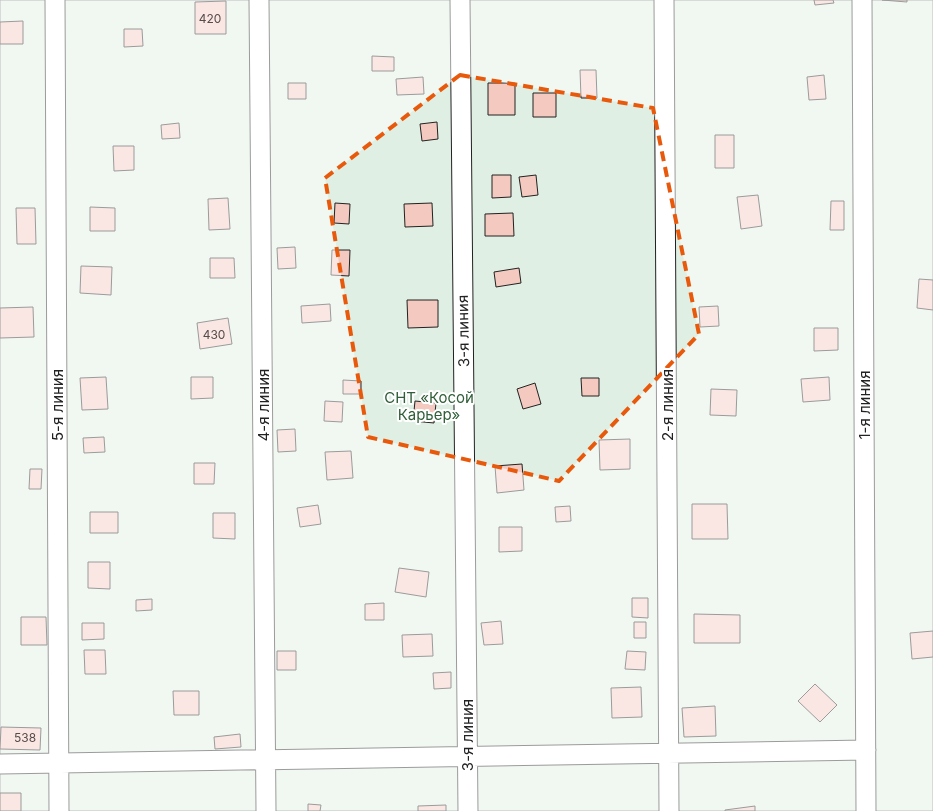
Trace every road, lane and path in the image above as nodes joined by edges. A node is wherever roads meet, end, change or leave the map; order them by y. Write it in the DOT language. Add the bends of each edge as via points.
graph roads {
  1 [pos="55,0"];
  2 [pos="259,0"];
  3 [pos="460,0"];
  4 [pos="664,0"];
  5 [pos="862,0"];
  6 [pos="866,750"];
  7 [pos="669,753"];
  8 [pos="467,756"];
  9 [pos="266,760"];
  10 [pos="59,763"];
  11 [pos="0,764"];
  12 [pos="59,811"];
  13 [pos="266,811"];
  14 [pos="468,811"];
  15 [pos="669,811"];
  16 [pos="866,811"];
  1 -- 10 [label="street, 5-я линия"];
  2 -- 9 [label="street, 4-я линия"];
  3 -- 8 [label="street, 3-я линия"];
  4 -- 7 [label="street, 2-я линия"];
  5 -- 6 [label="street, 1-я линия"];
  6 -- 7 [label="street"];
  6 -- 16 [label="street, 1-я линия"];
  7 -- 8 [label="street"];
  7 -- 15 [label="street, 2-я линия"];
  8 -- 9 [label="street"];
  8 -- 14 [label="street, 3-я линия"];
  9 -- 10 [label="street"];
  9 -- 13 [label="street, 4-я линия"];
  10 -- 11 [label="street"];
  10 -- 12 [label="street, 5-я линия"];
}
